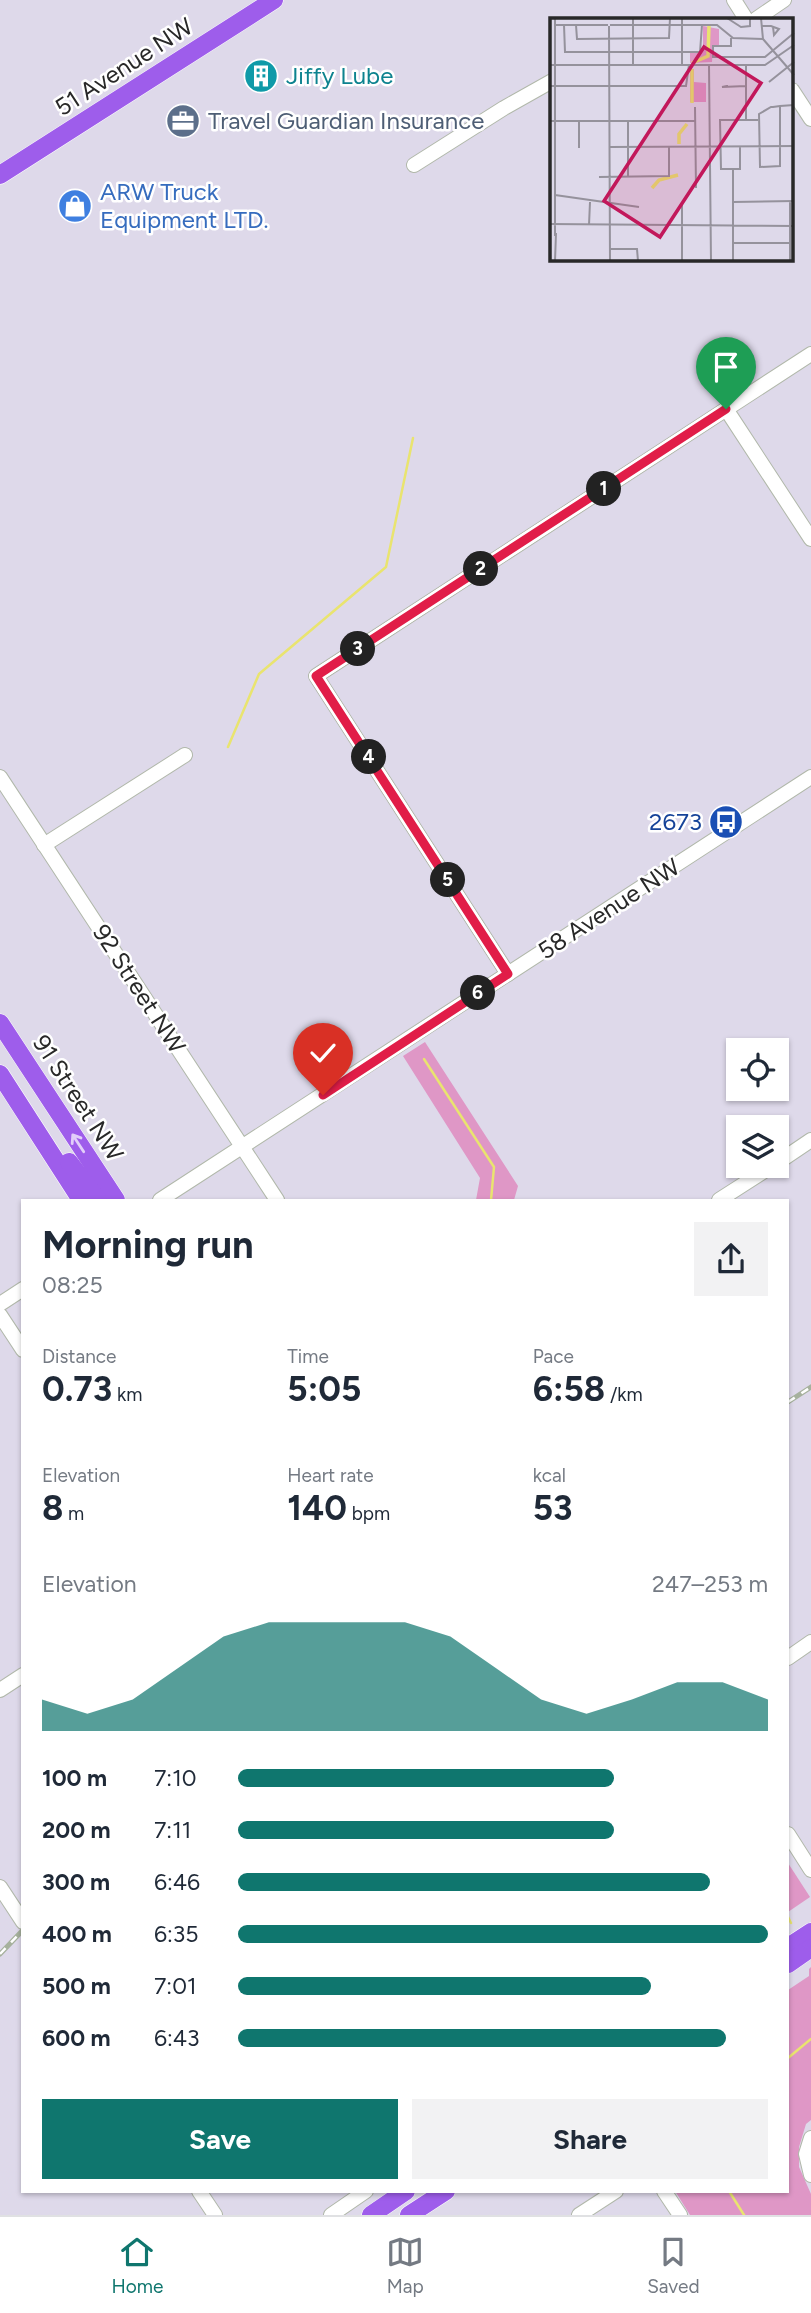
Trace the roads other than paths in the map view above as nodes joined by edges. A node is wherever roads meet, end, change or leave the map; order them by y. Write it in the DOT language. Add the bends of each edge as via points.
graph roads {
  1 [pos="274,0"];
  2 [pos="734,0"];
  3 [pos="785,0"];
  4 [pos="745,18"];
  5 [pos="758,18"];
  6 [pos="550,82"];
  7 [pos="794,93"];
  8 [pos="811,119"];
  9 [pos="414,165"];
  10 [pos="0,176"];
  11 [pos="811,354"];
  12 [pos="726,409"];
  13 [pos="811,538"];
  14 [pos="184,755"];
  15 [pos="0,777"];
  16 [pos="811,778"];
  17 [pos="44,845"];
  18 [pos="508,974"];
  19 [pos="0,1023"];
  20 [pos="0,1074"];
  21 [pos="15,1098"];
  22 [pos="811,1140"];
  23 [pos="243,1147"];
  24 [pos="789,1155"];
  25 [pos="753,1178"];
  26 [pos="80,1199"];
  27 [pos="97,1199"];
  28 [pos="115,1199"];
  29 [pos="162,1199"];
  30 [pos="277,1199"];
  31 [pos="721,1199"];
  32 [pos="21,1290"];
  33 [pos="0,1304"];
  34 [pos="0,1315"];
  35 [pos="21,1347"];
  36 [pos="811,1642"];
  37 [pos="789,1657"];
  38 [pos="21,1676"];
  39 [pos="0,1690"];
  40 [pos="789,1836"];
  41 [pos="811,1870"];
  42 [pos="0,1887"];
  43 [pos="21,1919"];
  44 [pos="811,1932"];
  45 [pos="789,1946"];
  46 [pos="811,1948"];
  47 [pos="789,1963"];
  48 [pos="809,2144"];
  49 [pos="811,2175"];
  50 [pos="200,2193"];
  51 [pos="363,2193"];
  52 [pos="403,2193"];
  53 [pos="443,2193"];
  54 [pos="613,2193"];
  55 [pos="665,2193"];
  56 [pos="215,2215"];
  57 [pos="331,2215"];
  58 [pos="371,2215"];
  59 [pos="409,2215"];
  60 [pos="579,2215"];
  61 [pos="680,2215"];
  1 -- 10 [label="main road, 51 Avenue NW"];
  2 -- 4 [label="street"];
  3 -- 5 [label="street"];
  6 -- 9 [label="street"];
  7 -- 8 [label="street"];
  11 -- 12 [label="street"];
  12 -- 13 [label="street"];
  12 -- 18 [label="street" via="316,676"];
  14 -- 17 [label="street"];
  15 -- 17 [label="street, 92 Street NW"];
  16 -- 18 [label="street, 58 Avenue NW"];
  17 -- 23 [label="street, 92 Street NW"];
  18 -- 23 [label="street, 58 Avenue NW"];
  28 -- 19 [label="main road, 91 Street NW, one-way"];
  20 -- 21 [label="main road"];
  21 -- 26 [label="main road"];
  21 -- 27 [label="main road" via="36,1116"];
  22 -- 24 [label="street"];
  23 -- 29 [label="street, 58 Avenue NW"];
  23 -- 30 [label="street, 92 Street NW"];
  25 -- 31 [label="street"];
  32 -- 33 [label="street"];
  34 -- 35 [label="street"];
  36 -- 37 [label="street"];
  38 -- 39 [label="street"];
  40 -- 41 [label="street"];
  42 -- 43 [label="street"];
  44 -- 45 [label="main road"];
  46 -- 47 [label="main road"];
  48 -- 49 [label="street"];
  50 -- 56 [label="street"];
  51 -- 57 [label="street"];
  52 -- 58 [label="main road"];
  53 -- 59 [label="main road"];
  54 -- 60 [label="street"];
  55 -- 61 [label="street"];
}
